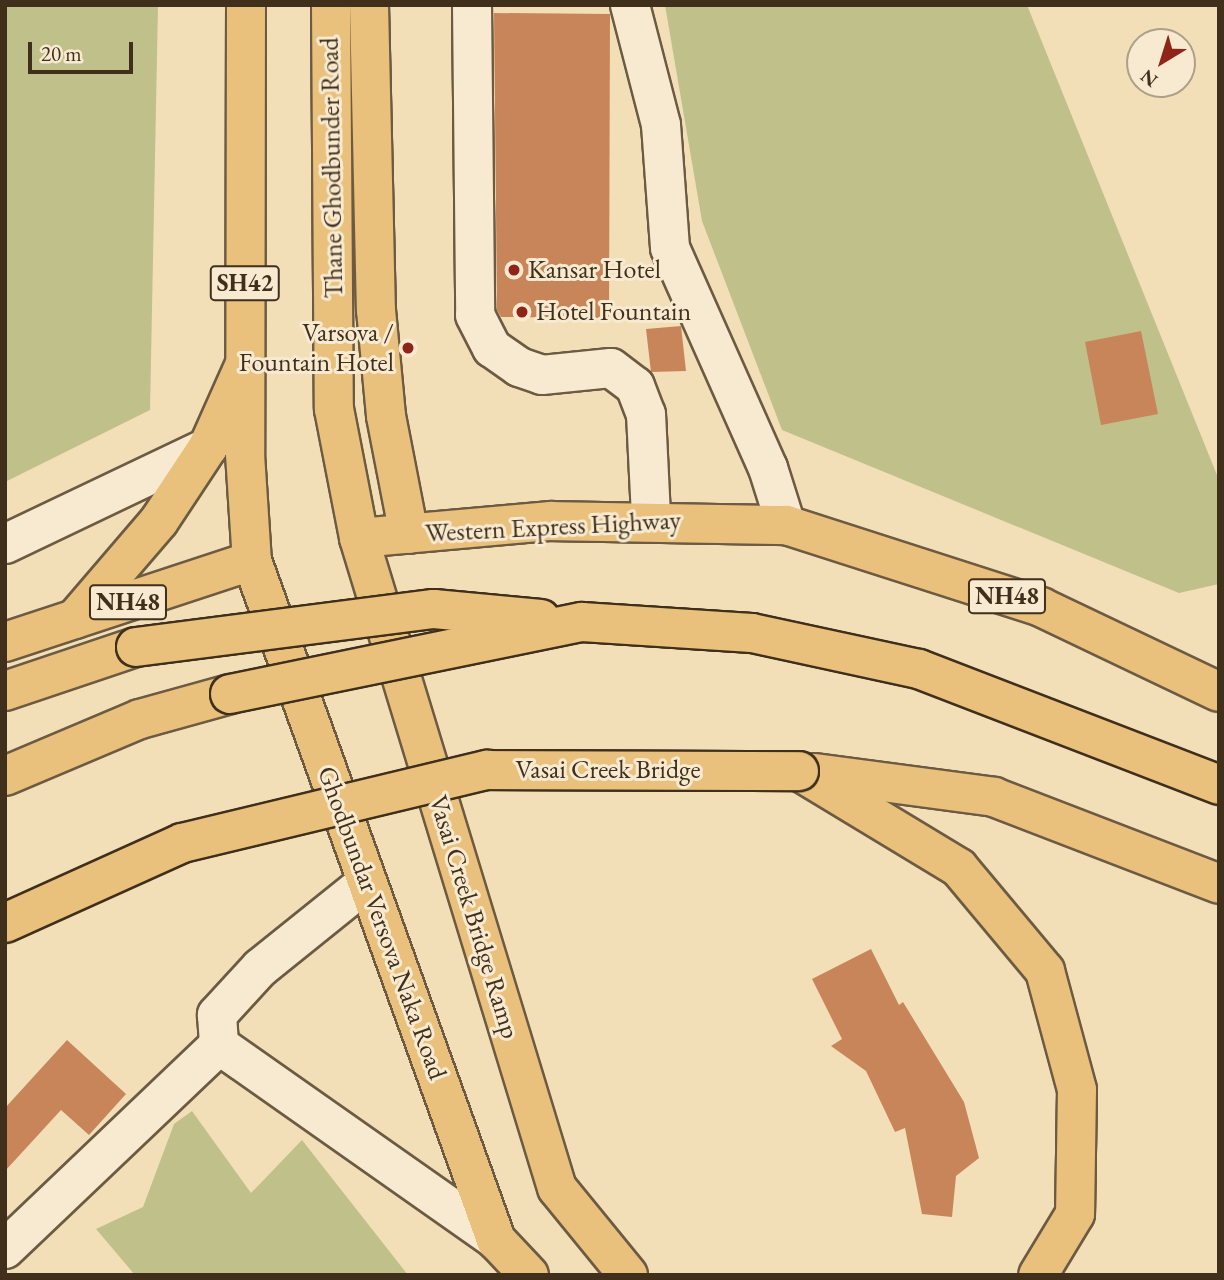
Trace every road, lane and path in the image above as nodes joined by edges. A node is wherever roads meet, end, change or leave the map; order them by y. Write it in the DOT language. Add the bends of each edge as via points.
graph roads {
  1 [pos="246,5"];
  2 [pos="331,5"];
  3 [pos="369,5"];
  4 [pos="472,5"];
  5 [pos="630,5"];
  6 [pos="245,364"];
  7 [pos="208,447"];
  8 [pos="651,519"];
  9 [pos="786,524"];
  10 [pos="409,534"];
  11 [pos="359,538"];
  12 [pos="5,544"];
  13 [pos="252,561"];
  14 [pos="75,619"];
  15 [pos="582,622"];
  16 [pos="5,642"];
  17 [pos="5,691"];
  18 [pos="1219,692"];
  19 [pos="799,771"];
  20 [pos="5,776"];
  21 [pos="1219,785"];
  22 [pos="367,882"];
  23 [pos="1219,884"];
  24 [pos="5,923"];
  25 [pos="219,1045"];
  26 [pos="496,1240"];
  27 [pos="5,1249"];
  28 [pos="529,1275"];
  29 [pos="628,1275"];
  30 [pos="1038,1275"];
  1 -- 6 [label="main road, SH42"];
  2 -- 11 [label="main road, Thane Ghodbunder Road" via="334,408"];
  3 -- 10 [label="main road" via="376,310 386,416"];
  4 -- 8 [label="lane" via="475,315 492,348 519,367 542,376 611,368 635,386 646,414"];
  5 -- 9 [label="lane" via="661,125 670,248 768,468"];
  6 -- 7 [label="main road"];
  6 -- 13 [label="main road, SH42"];
  7 -- 12 [label="lane"];
  7 -- 14 [label="main road" via="159,521"];
  8 -- 9 [label="main road, Western Express Highway / NH48"];
  8 -- 10 [label="main road, Western Express Highway / NH48"];
  9 -- 18 [label="main road, Western Express Highway / NH48" via="1041,607"];
  10 -- 11 [label="main road, Western Express Highway / NH48"];
  11 -- 29 [label="main road, Vasai Creek Bridge Ramp" via="557,1188"];
  13 -- 14 [label="main road, NH48"];
  13 -- 22 [label="main road, Ghodbundar Versova Naka Road"];
  14 -- 16 [label="main road, NH48"];
  15 -- 17 [label="main road, bridge" via="434,609 136,647"];
  15 -- 20 [label="main road, bridge" via="230,694 140,719"];
  15 -- 21 [label="main road, bridge" via="752,633 919,669"];
  19 -- 23 [label="main road, Vasai Creek Bridge" via="994,797"];
  19 -- 24 [label="main road, Vasai Creek Bridge, bridge" via="487,770 182,843"];
  19 -- 30 [label="main road" via="959,868 1045,971 1077,1090 1076,1200 1075,1214"];
  22 -- 25 [label="lane" via="260,968 217,1015"];
  22 -- 26 [label="main road, Ghodbundar Versova Naka Road"];
  25 -- 26 [label="lane"];
  25 -- 27 [label="lane"];
  26 -- 28 [label="main road, Ghodbundar Versova Naka Road"];
}
